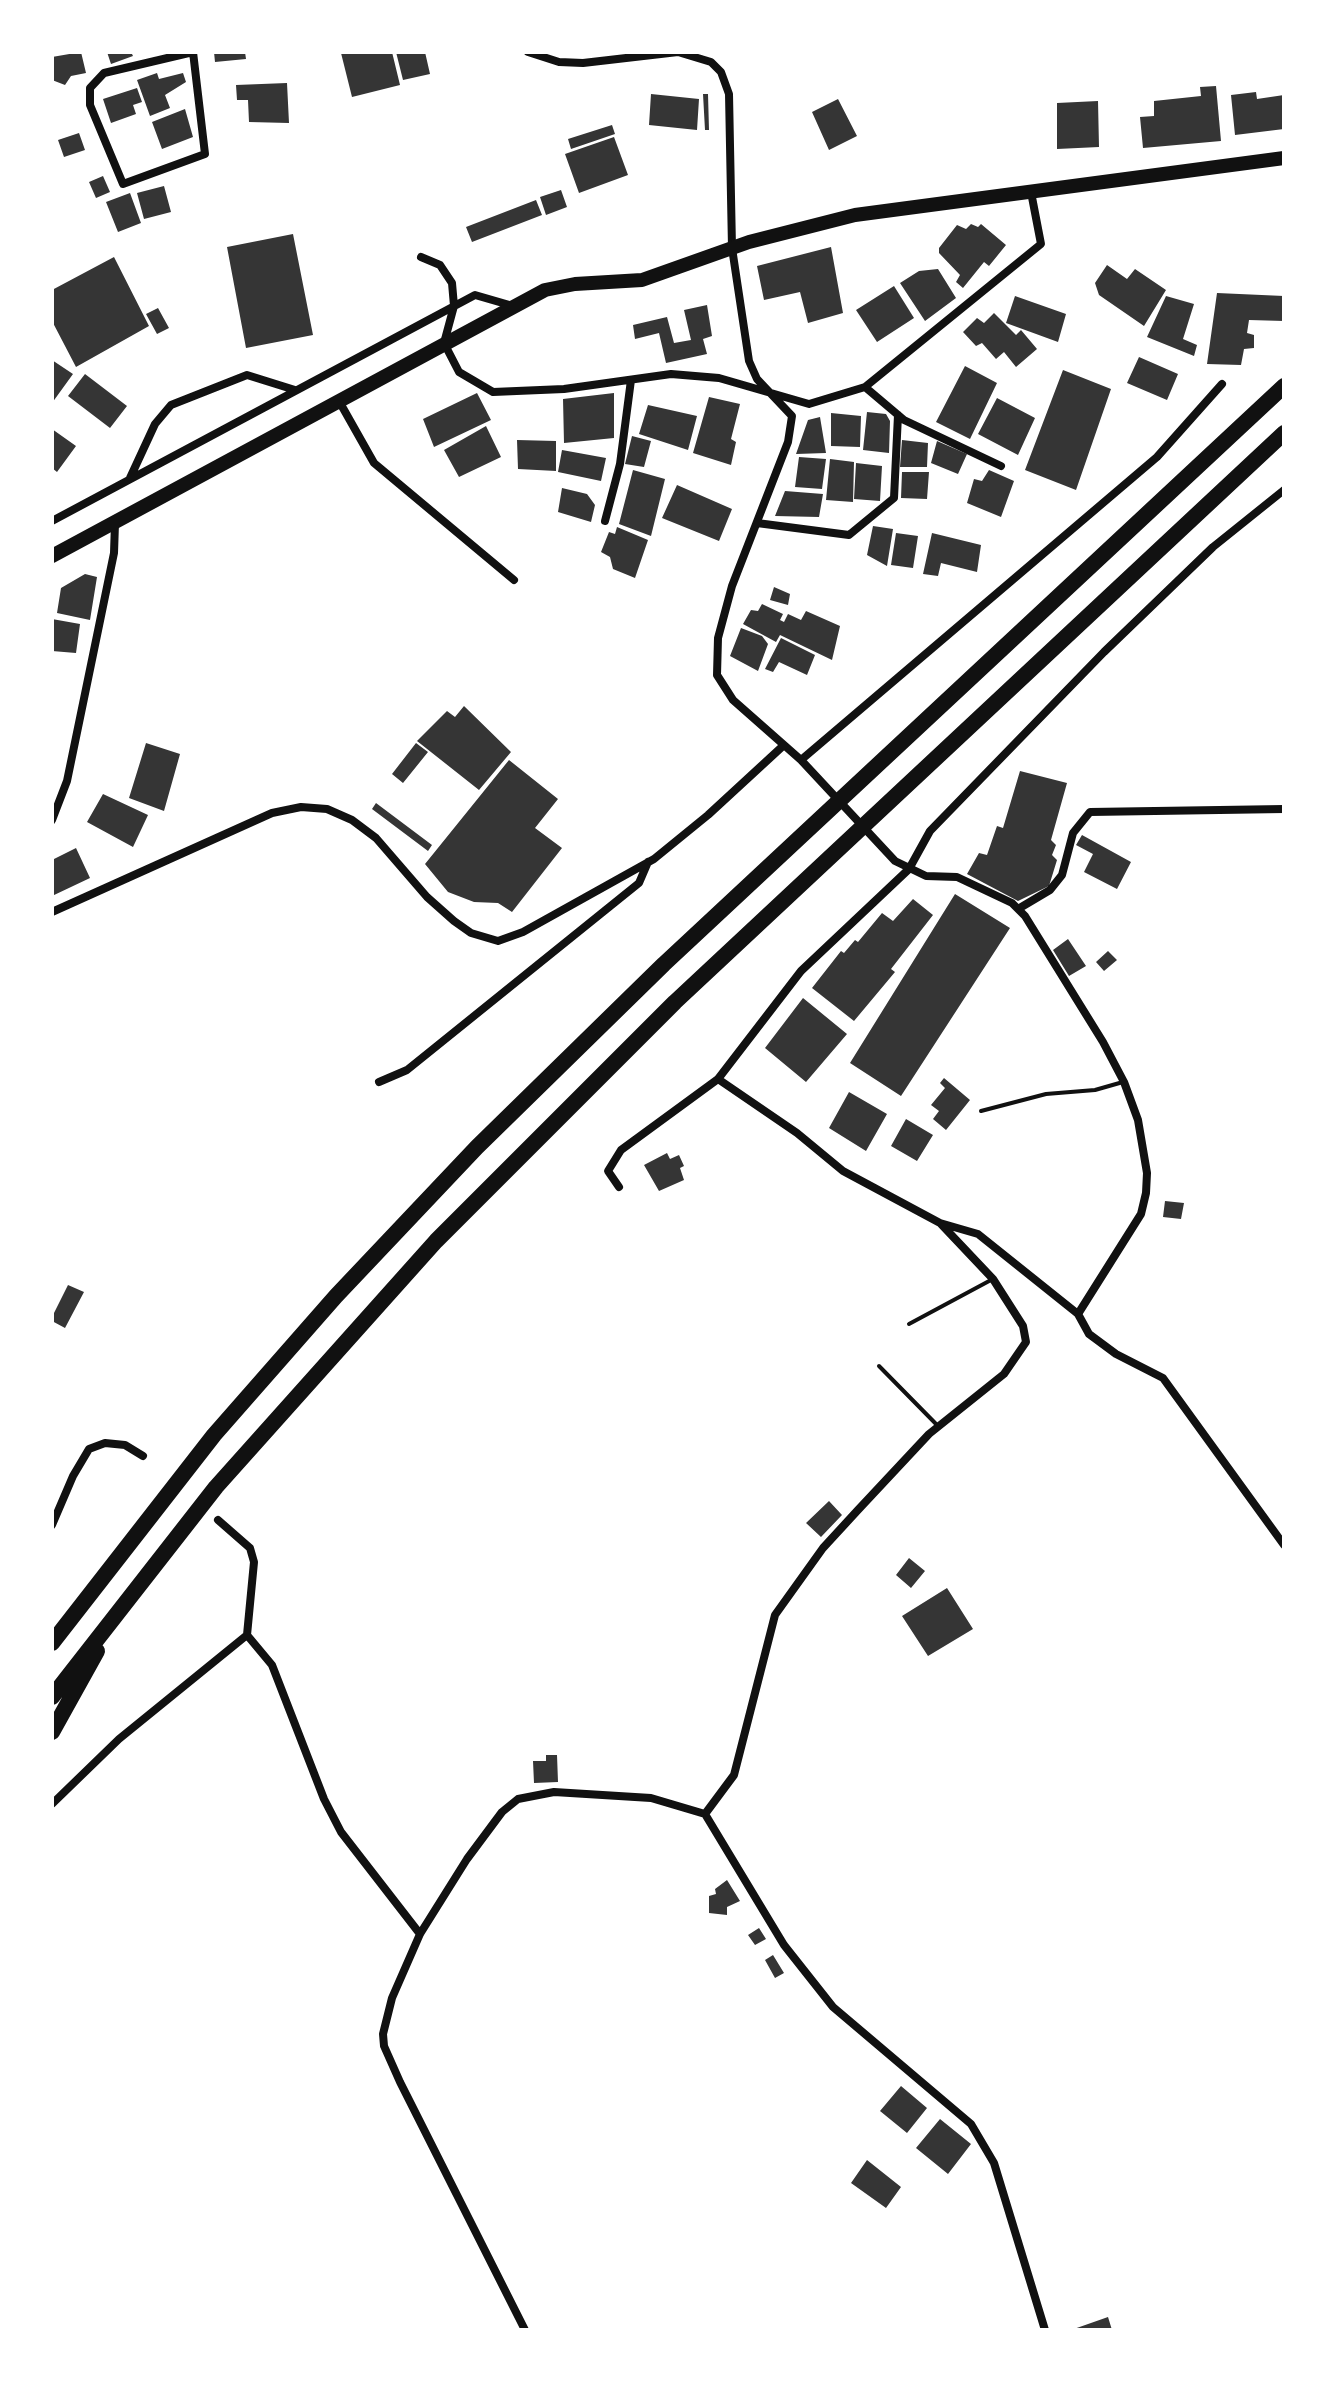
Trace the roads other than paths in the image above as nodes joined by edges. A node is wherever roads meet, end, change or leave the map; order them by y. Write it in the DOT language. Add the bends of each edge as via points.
graph roads {
  1 [pos="193,52"];
  2 [pos="528,52"];
  3 [pos="630,55"];
  4 [pos="1284,158"];
  5 [pos="1031,192"];
  6 [pos="732,248"];
  7 [pos="421,257"];
  8 [pos="454,306"];
  9 [pos="514,306"];
  10 [pos="444,343"];
  11 [pos="631,380"];
  12 [pos="1222,384"];
  13 [pos="1284,386"];
  14 [pos="865,387"];
  15 [pos="295,390"];
  16 [pos="770,392"];
  17 [pos="339,401"];
  18 [pos="898,415"];
  19 [pos="1284,433"];
  20 [pos="1001,466"];
  21 [pos="130,478"];
  22 [pos="1284,490"];
  23 [pos="52,521"];
  24 [pos="605,521"];
  25 [pos="115,523"];
  26 [pos="757,523"];
  27 [pos="52,556"];
  28 [pos="514,580"];
  29 [pos="784,745"];
  30 [pos="801,760"];
  31 [pos="1284,809"];
  32 [pos="52,820"];
  33 [pos="648,862"];
  34 [pos="909,869"];
  35 [pos="1018,909"];
  36 [pos="52,912"];
  37 [pos="718,1079"];
  38 [pos="379,1082"];
  39 [pos="1124,1082"];
  40 [pos="981,1111"];
  41 [pos="619,1187"];
  42 [pos="940,1223"];
  43 [pos="993,1279"];
  44 [pos="1078,1314"];
  45 [pos="909,1324"];
  46 [pos="879,1366"];
  47 [pos="938,1426"];
  48 [pos="143,1456"];
  49 [pos="218,1520"];
  50 [pos="52,1525"];
  51 [pos="1284,1545"];
  52 [pos="107,1568"];
  53 [pos="121,1608"];
  54 [pos="52,1623"];
  55 [pos="247,1635"];
  56 [pos="52,1643"];
  57 [pos="52,1697"];
  58 [pos="52,1732"];
  59 [pos="52,1804"];
  60 [pos="705,1814"];
  61 [pos="420,1934"];
  62 [pos="525,2330"];
  63 [pos="1045,2330"];
  1 -- 1 [label="street" via="205,154 123,184 90,105 90,88 104,73"];
  2 -- 3 [label="street" via="559,62"];
  3 -- 6 [label="street" via="678,52 711,62 721,72 729,94"];
  4 -- 5 [label="main road"];
  5 -- 6 [label="main road" via="855,215"];
  5 -- 14 [label="street" via="1041,244"];
  6 -- 9 [label="main road" via="642,280 545,290"];
  6 -- 16 [label="street" via="749,361"];
  7 -- 8 [label="street" via="440,265 452,283"];
  8 -- 9 [label="street" via="475,295"];
  8 -- 10 [label="street"];
  8 -- 15 [label="street"];
  9 -- 10 [label="main road"];
  10 -- 11 [label="street" via="459,372 493,392"];
  10 -- 17 [label="main road"];
  11 -- 16 [label="street" via="671,374 719,378"];
  11 -- 24 [label="street" via="620,464"];
  12 -- 30 [label="street" via="1157,457"];
  13 -- 52 [label="highway" via="664,964 477,1147 336,1296"];
  14 -- 16 [label="street" via="809,404"];
  14 -- 18 [label="street"];
  15 -- 21 [label="street"];
  15 -- 21 [label="street" via="247,375 171,405 155,424"];
  16 -- 26 [label="street" via="792,416 788,442"];
  17 -- 25 [label="main road"];
  17 -- 28 [label="street" via="374,463"];
  18 -- 20 [label="street"];
  18 -- 26 [label="street" via="894,498 849,535"];
  19 -- 53 [label="highway" via="697,981 491,1185 299,1391"];
  21 -- 23 [label="street"];
  22 -- 34 [label="street" via="1213,547 1104,652 930,831"];
  25 -- 27 [label="main road"];
  25 -- 32 [label="street" via="114,553 67,781"];
  26 -- 29 [label="street" via="718,638 717,675 733,700"];
  29 -- 30 [label="street"];
  29 -- 33 [label="street"];
  30 -- 34 [label="street" via="895,861"];
  31 -- 35 [label="street" via="1090,812 1073,833 1062,875 1050,890"];
  33 -- 36 [label="street" via="498,941 454,921 376,838 352,820 327,809 301,807 272,813"];
  33 -- 38 [label="street" via="639,883 407,1070"];
  34 -- 35 [label="street" via="926,876 957,877"];
  34 -- 37 [label="street" via="801,971"];
  35 -- 39 [label="street"];
  37 -- 41 [label="street" via="621,1150 608,1171"];
  37 -- 42 [label="street" via="843,1171"];
  39 -- 40 [label="lane"];
  39 -- 44 [label="street" via="1143,1146 1146,1193 1141,1214"];
  42 -- 43 [label="street"];
  42 -- 44 [label="street" via="978,1234"];
  43 -- 45 [label="lane"];
  43 -- 47 [label="street" via="1023,1326 1026,1342 1004,1374"];
  44 -- 51 [label="street" via="1089,1334 1175,1389"];
  46 -- 47 [label="lane"];
  47 -- 60 [label="street" via="823,1548 775,1615 734,1775"];
  48 -- 50 [label="street" via="125,1445 105,1443 89,1449"];
  49 -- 55 [label="street" via="250,1548 254,1562"];
  52 -- 54 [label="highway"];
  52 -- 56 [label="highway"];
  53 -- 57 [label="highway"];
  53 -- 58 [label="highway"];
  55 -- 59 [label="street" via="119,1739"];
  55 -- 61 [label="street" via="272,1665 341,1832"];
  60 -- 61 [label="street" via="672,1802 615,1795 554,1792 518,1799 489,1829"];
  60 -- 63 [label="street" via="784,1945 833,2007 971,2124 994,2163"];
  61 -- 62 [label="street" via="392,1998 384,2046"];
}
